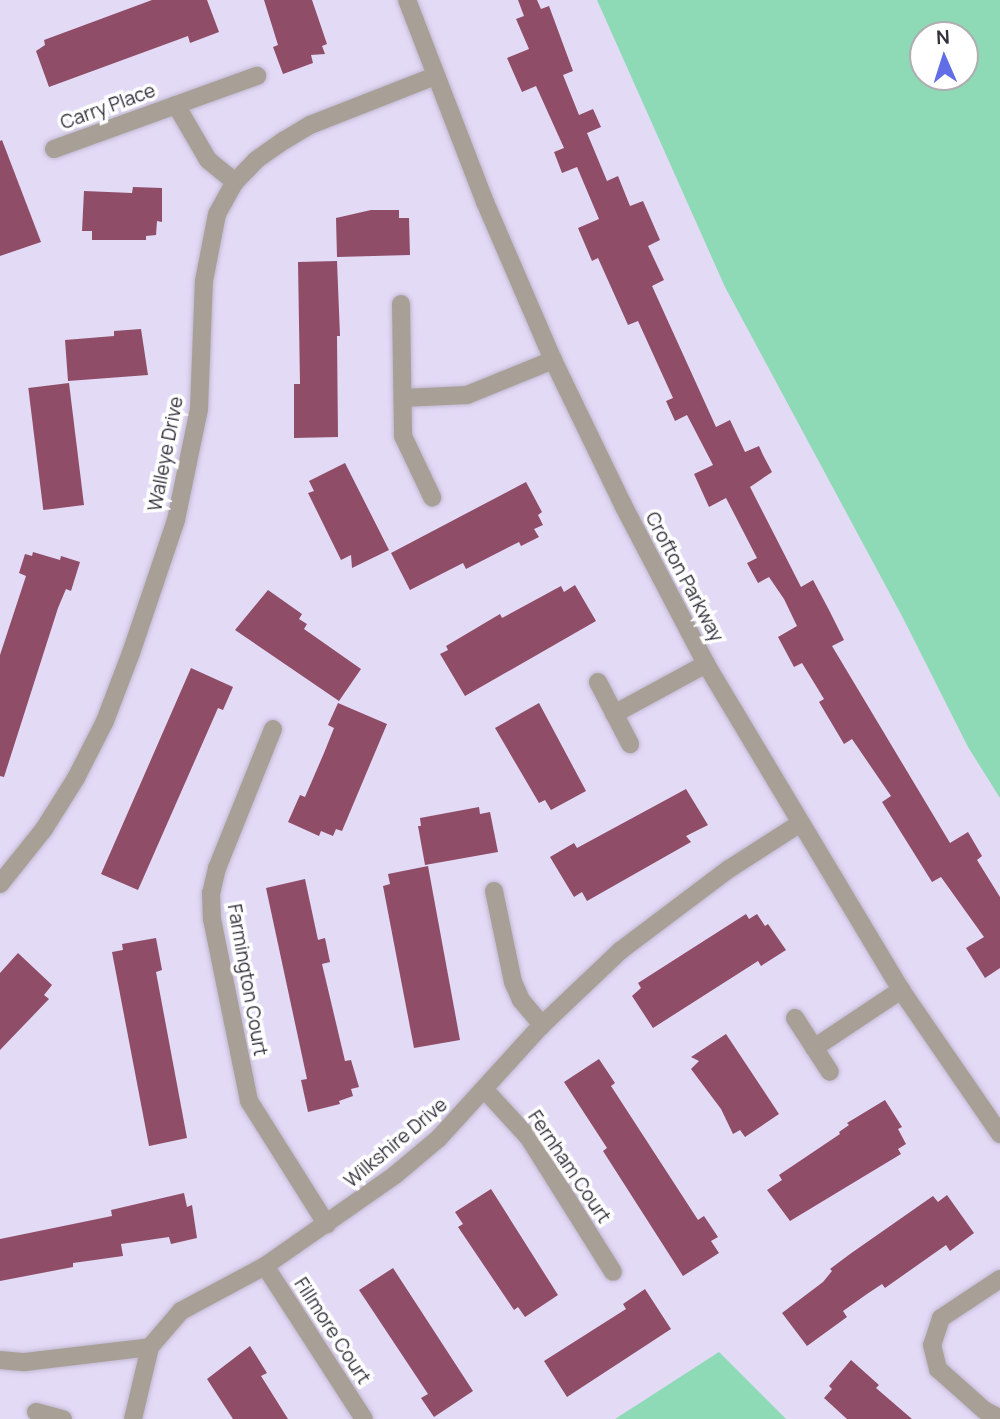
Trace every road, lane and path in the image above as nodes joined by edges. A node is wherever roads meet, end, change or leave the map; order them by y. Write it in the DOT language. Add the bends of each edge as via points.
graph roads {
  1 [pos="407,0"];
  2 [pos="257,76"];
  3 [pos="435,76"];
  4 [pos="176,105"];
  5 [pos="54,149"];
  6 [pos="235,183"];
  7 [pos="401,304"];
  8 [pos="553,360"];
  9 [pos="403,398"];
  10 [pos="432,497"];
  11 [pos="706,664"];
  12 [pos="598,682"];
  13 [pos="614,714"];
  14 [pos="273,729"];
  15 [pos="630,744"];
  16 [pos="799,824"];
  17 [pos="0,884"];
  18 [pos="494,891"];
  19 [pos="901,990"];
  20 [pos="795,1018"];
  21 [pos="542,1025"];
  22 [pos="814,1048"];
  23 [pos="830,1072"];
  24 [pos="485,1090"];
  25 [pos="1000,1134"];
  26 [pos="327,1225"];
  27 [pos="265,1266"];
  28 [pos="613,1272"];
  29 [pos="1000,1279"];
  30 [pos="150,1347"];
  31 [pos="0,1360"];
  32 [pos="36,1412"];
  33 [pos="1000,1418"];
  34 [pos="63,1419"];
  35 [pos="133,1419"];
  36 [pos="364,1419"];
  1 -- 3 [label="street, Crofton Parkway"];
  2 -- 4 [label="street, Carry Place"];
  3 -- 6 [label="street, Walleye Drive" via="310,125 256,160"];
  3 -- 8 [label="street, Crofton Parkway"];
  4 -- 5 [label="street, Carry Place"];
  4 -- 6 [label="street, Carry Place" via="208,160"];
  6 -- 17 [label="street, Walleye Drive" via="217,214 208,245 199,409 186,476 136,641 105,721 76,778 44,829"];
  7 -- 9 [label="street"];
  8 -- 9 [label="street" via="467,396"];
  8 -- 11 [label="street, Crofton Parkway"];
  9 -- 10 [label="street" via="404,436"];
  11 -- 13 [label="street"];
  11 -- 16 [label="street, Crofton Parkway"];
  12 -- 13 [label="street"];
  13 -- 15 [label="street"];
  14 -- 26 [label="street, Farmington Court" via="217,868 211,893 212,919 249,1101"];
  16 -- 19 [label="street, Crofton Parkway"];
  16 -- 21 [label="street, Wilkshire Drive" via="673,909 620,951"];
  18 -- 21 [label="street" via="513,982"];
  19 -- 22 [label="street"];
  19 -- 25 [label="street, Crofton Parkway"];
  20 -- 22 [label="street"];
  21 -- 24 [label="street, Wilkshire Drive"];
  22 -- 23 [label="street"];
  24 -- 26 [label="street, Wilkshire Drive" via="430,1145"];
  24 -- 28 [label="street, Fernham Court" via="529,1138"];
  26 -- 27 [label="street, Wilkshire Drive"];
  27 -- 30 [label="street, Wilkshire Drive" via="181,1311"];
  27 -- 36 [label="street, Fillmore Court"];
  29 -- 33 [label="street" via="941,1318 932,1345 937,1369 984,1410"];
  30 -- 31 [label="street" via="25,1362"];
  30 -- 35 [label="street"];
  32 -- 34 [label="street"];
}
